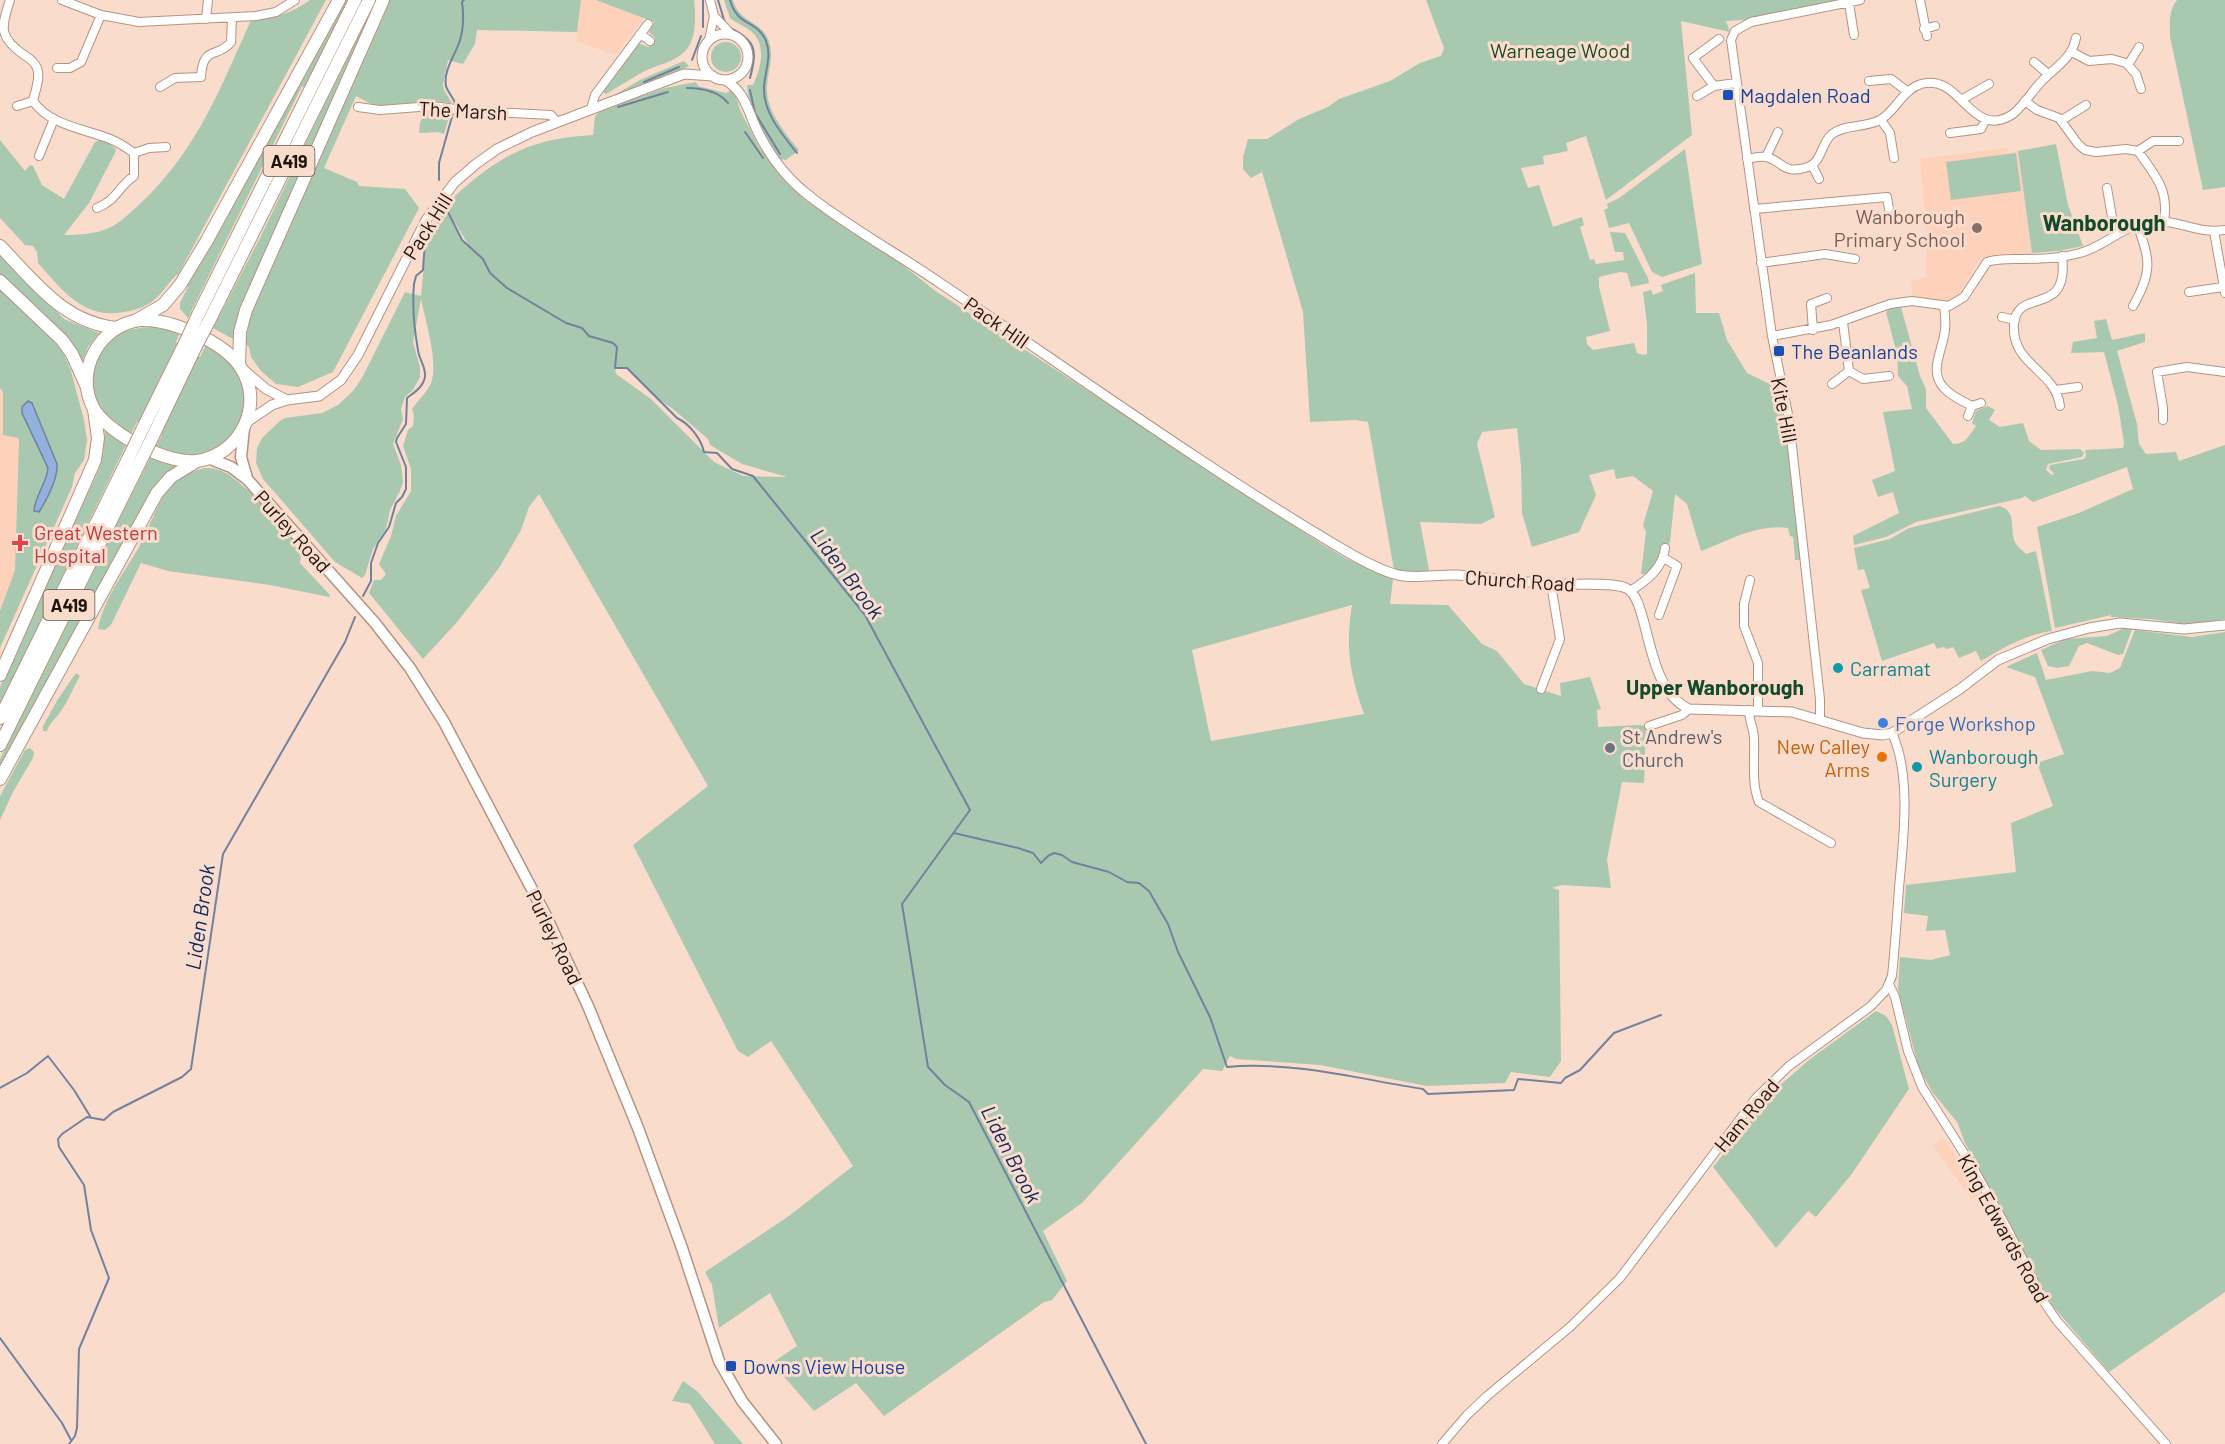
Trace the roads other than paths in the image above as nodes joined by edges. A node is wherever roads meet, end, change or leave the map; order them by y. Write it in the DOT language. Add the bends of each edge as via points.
graph roads {
  1 [pos="9,0"];
  2 [pos="62,0"];
  3 [pos="208,0"];
  4 [pos="295,0"];
  5 [pos="339,0"];
  6 [pos="355,0"];
  7 [pos="369,0"];
  8 [pos="383,0"];
  9 [pos="710,0"];
  10 [pos="1860,0"];
  11 [pos="1920,0"];
  12 [pos="1849,3"];
  13 [pos="101,15"];
  14 [pos="714,16"];
  15 [pos="232,18"];
  16 [pos="206,19"];
  17 [pos="648,24"];
  18 [pos="1935,26"];
  19 [pos="640,34"];
  20 [pos="731,34"];
  21 [pos="1854,35"];
  22 [pos="1,37"];
  23 [pos="2076,38"];
  24 [pos="1719,39"];
  25 [pos="709,40"];
  26 [pos="650,41"];
  27 [pos="2139,47"];
  28 [pos="2072,52"];
  29 [pos="702,56"];
  30 [pos="2034,62"];
  31 [pos="2128,64"];
  32 [pos="57,68"];
  33 [pos="745,68"];
  34 [pos="684,74"];
  35 [pos="2048,74"];
  36 [pos="713,76"];
  37 [pos="725,80"];
  38 [pos="1869,81"];
  39 [pos="1736,83"];
  40 [pos="1989,84"];
  41 [pos="1714,86"];
  42 [pos="160,87"];
  43 [pos="2141,88"];
  44 [pos="1908,92"];
  45 [pos="742,94"];
  46 [pos="1697,96"];
  47 [pos="1961,100"];
  48 [pos="33,101"];
  49 [pos="2025,101"];
  50 [pos="2086,105"];
  51 [pos="17,106"];
  52 [pos="363,106"];
  53 [pos="591,109"];
  54 [pos="54,118"];
  55 [pos="1881,120"];
  56 [pos="1986,120"];
  57 [pos="2062,120"];
  58 [pos="557,122"];
  59 [pos="1778,132"];
  60 [pos="1950,133"];
  61 [pos="2179,141"];
  62 [pos="166,147"];
  63 [pos="2138,152"];
  64 [pos="134,153"];
  65 [pos="39,156"];
  66 [pos="1766,157"];
  67 [pos="1894,158"];
  68 [pos="1747,159"];
  69 [pos="1812,165"];
  70 [pos="1819,179"];
  71 [pos="2106,194"];
  72 [pos="97,208"];
  73 [pos="1754,209"];
  74 [pos="1891,221"];
  75 [pos="2164,222"];
  76 [pos="2137,225"];
  77 [pos="2225,230"];
  78 [pos="2214,231"];
  79 [pos="2119,233"];
  80 [pos="0,246"];
  81 [pos="2062,256"];
  82 [pos="1855,260"];
  83 [pos="1761,263"];
  84 [pos="0,281"];
  85 [pos="2224,290"];
  86 [pos="2189,292"];
  87 [pos="1827,298"];
  88 [pos="1944,306"];
  89 [pos="2133,306"];
  90 [pos="2002,317"];
  91 [pos="204,318"];
  92 [pos="135,321"];
  93 [pos="1843,322"];
  94 [pos="2014,323"];
  95 [pos="117,328"];
  96 [pos="1813,330"];
  97 [pos="1772,336"];
  98 [pos="241,367"];
  99 [pos="1849,371"];
  100 [pos="2225,372"];
  101 [pos="1889,376"];
  102 [pos="1832,384"];
  103 [pos="87,386"];
  104 [pos="2078,387"];
  105 [pos="2056,390"];
  106 [pos="287,400"];
  107 [pos="1981,403"];
  108 [pos="1972,406"];
  109 [pos="2060,406"];
  110 [pos="94,409"];
  111 [pos="1968,416"];
  112 [pos="2163,420"];
  113 [pos="246,425"];
  114 [pos="203,459"];
  115 [pos="133,461"];
  116 [pos="247,478"];
  117 [pos="1288,515"];
  118 [pos="1665,548"];
  119 [pos="1664,558"];
  120 [pos="1750,580"];
  121 [pos="1551,584"];
  122 [pos="1630,591"];
  123 [pos="1659,615"];
  124 [pos="2225,625"];
  125 [pos="0,675"];
  126 [pos="1541,689"];
  127 [pos="1689,708"];
  128 [pos="1754,710"];
  129 [pos="0,718"];
  130 [pos="1820,719"];
  131 [pos="1649,726"];
  132 [pos="1892,733"];
  133 [pos="0,745"];
  134 [pos="0,779"];
  135 [pos="1831,843"];
  136 [pos="1890,984"];
  137 [pos="776,1444"];
  138 [pos="1442,1444"];
  139 [pos="2166,1444"];
  1 -- 22 [label="street"];
  2 -- 13 [label="street"];
  3 -- 16 [label="street"];
  4 -- 15 [label="street" via="267,15"];
  5 -- 92 [label="main road, A419" via="180,285 163,305"];
  6 -- 91 [label="main road, A419"];
  7 -- 91 [label="main road, A419"];
  8 -- 98 [label="main road, A419" via="246,310 240,332"];
  9 -- 14 [label="street"];
  10 -- 12 [label="street"];
  11 -- 18 [label="street" via="1926,33"];
  12 -- 21 [label="street"];
  12 -- 39 [label="street, Kite Hill" via="1751,22 1735,31 1731,40"];
  13 -- 16 [label="street" via="139,22"];
  13 -- 32 [label="street" via="81,62 70,68"];
  14 -- 20 [label="street"];
  14 -- 25 [label="street"];
  15 -- 16 [label="street"];
  15 -- 42 [label="street" via="231,42 206,58 201,80 175,78"];
  17 -- 19 [label="street"];
  19 -- 26 [label="street"];
  19 -- 53 [label="street" via="595,95"];
  20 -- 25 [label="street" via="719,34"];
  20 -- 33 [label="street" via="741,39 747,49"];
  22 -- 48 [label="street" via="36,65"];
  23 -- 28 [label="street"];
  24 -- 41 [label="street" via="1693,58"];
  25 -- 29 [label="street"];
  27 -- 31 [label="street"];
  28 -- 31 [label="street" via="2089,61 2116,59"];
  28 -- 35 [label="street"];
  29 -- 34 [label="street, Pack Hill"];
  29 -- 36 [label="street" via="705,68"];
  30 -- 35 [label="street"];
  31 -- 43 [label="street"];
  33 -- 37 [label="street"];
  33 -- 45 [label="street, Pack Hill"];
  34 -- 36 [label="street, Pack Hill"];
  34 -- 53 [label="street, Pack Hill"];
  35 -- 49 [label="street"];
  36 -- 37 [label="street"];
  37 -- 45 [label="street, Pack Hill"];
  38 -- 44 [label="street" via="1891,79"];
  39 -- 41 [label="street"];
  39 -- 68 [label="street, Kite Hill"];
  40 -- 47 [label="street"];
  41 -- 46 [label="street"];
  44 -- 47 [label="street" via="1923,84 1940,84"];
  44 -- 55 [label="street"];
  45 -- 117 [label="street, Pack Hill" via="767,148 788,176 813,199"];
  47 -- 56 [label="street"];
  48 -- 51 [label="street"];
  48 -- 54 [label="street"];
  49 -- 56 [label="street" via="2008,116"];
  49 -- 57 [label="street"];
  50 -- 57 [label="street"];
  52 -- 58 [label="street, The Marsh" via="380,110 438,106 551,115"];
  53 -- 58 [label="street, Pack Hill"];
  54 -- 64 [label="street" via="112,140"];
  54 -- 65 [label="street"];
  55 -- 67 [label="street" via="1890,134"];
  55 -- 69 [label="street" via="1835,132"];
  56 -- 60 [label="street" via="1981,129"];
  57 -- 63 [label="street" via="2078,144 2089,151"];
  58 -- 106 [label="street, Pack Hill" via="497,149 461,177 422,227 345,376 319,396"];
  59 -- 66 [label="street"];
  61 -- 63 [label="street" via="2153,141"];
  62 -- 64 [label="street"];
  63 -- 75 [label="street" via="2162,185"];
  64 -- 72 [label="street" via="134,176 111,200"];
  66 -- 68 [label="street"];
  66 -- 69 [label="street" via="1790,169"];
  68 -- 73 [label="street, Kite Hill"];
  69 -- 70 [label="street"];
  71 -- 79 [label="street"];
  73 -- 74 [label="street" via="1887,197"];
  73 -- 83 [label="street, Kite Hill"];
  75 -- 76 [label="street"];
  75 -- 78 [label="street"];
  76 -- 79 [label="street"];
  76 -- 89 [label="street" via="2148,262"];
  77 -- 78 [label="street"];
  78 -- 85 [label="street"];
  79 -- 81 [label="street" via="2088,251"];
  80 -- 95 [label="main road" via="65,310 86,321"];
  81 -- 88 [label="street" via="1987,262 1964,297"];
  81 -- 94 [label="street" via="2063,278 2058,290 2026,305"];
  82 -- 83 [label="street" via="1825,254"];
  83 -- 97 [label="street, Kite Hill"];
  84 -- 103 [label="main road" via="62,340"];
  85 -- 86 [label="street"];
  87 -- 96 [label="street" via="1811,304"];
  88 -- 93 [label="street" via="1912,301 1890,304"];
  88 -- 108 [label="street" via="1945,332 1937,376 1946,390"];
  90 -- 94 [label="street"];
  91 -- 115 [label="main road, A419, bridge"];
  92 -- 95 [label="main road"];
  92 -- 98 [label="main road" via="161,321 182,328 224,350"];
  93 -- 96 [label="street"];
  93 -- 99 [label="street"];
  94 -- 105 [label="street" via="2023,357"];
  95 -- 103 [label="main road" via="95,350"];
  96 -- 97 [label="street"];
  97 -- 130 [label="street, Kite Hill" via="1790,419"];
  98 -- 106 [label="street" via="266,389"];
  98 -- 113 [label="main road" via="251,394"];
  99 -- 101 [label="street" via="1868,380"];
  99 -- 102 [label="street"];
  100 -- 112 [label="street" via="2181,366 2153,373"];
  103 -- 110 [label="main road"];
  104 -- 105 [label="street"];
  105 -- 109 [label="street"];
  106 -- 113 [label="street, Pack Hill" via="267,408"];
  107 -- 108 [label="street"];
  108 -- 111 [label="street"];
  110 -- 114 [label="main road" via="113,429 153,451 179,461"];
  110 -- 125 [label="main road, A419" via="98,438 95,460"];
  113 -- 114 [label="main road" via="226,448"];
  113 -- 116 [label="main road, Purley Road" via="241,457"];
  114 -- 116 [label="main road, Purley Road" via="231,467"];
  114 -- 134 [label="main road, A419" via="171,477 157,493"];
  115 -- 129 [label="main road, A419"];
  115 -- 133 [label="main road, A419"];
  116 -- 137 [label="main road, Purley Road" via="375,623 444,722 588,1006 642,1138 719,1361 742,1401"];
  117 -- 121 [label="street, Church Road" via="1360,559 1398,575 1435,574"];
  118 -- 119 [label="street"];
  119 -- 122 [label="street" via="1650,578"];
  119 -- 123 [label="street" via="1677,566"];
  120 -- 128 [label="street" via="1744,620 1759,670"];
  121 -- 122 [label="street, Church Road" via="1615,585"];
  121 -- 126 [label="street" via="1560,639"];
  122 -- 127 [label="street" via="1664,686 1678,704"];
  124 -- 132 [label="street" via="2184,629 2120,623 2048,639 1990,665"];
  127 -- 128 [label="street"];
  127 -- 131 [label="street" via="1682,715"];
  128 -- 130 [label="street" via="1792,712"];
  128 -- 135 [label="street" via="1749,723 1754,740 1757,799"];
  130 -- 132 [label="street" via="1863,733"];
  132 -- 136 [label="street" via="1903,781 1904,846"];
  136 -- 138 [label="street, Ham Road" via="1871,1006 1771,1083 1620,1278 1570,1327 1487,1396"];
  136 -- 139 [label="street, King Edwards Road" via="1922,1087 1972,1166 2044,1302"];
}
